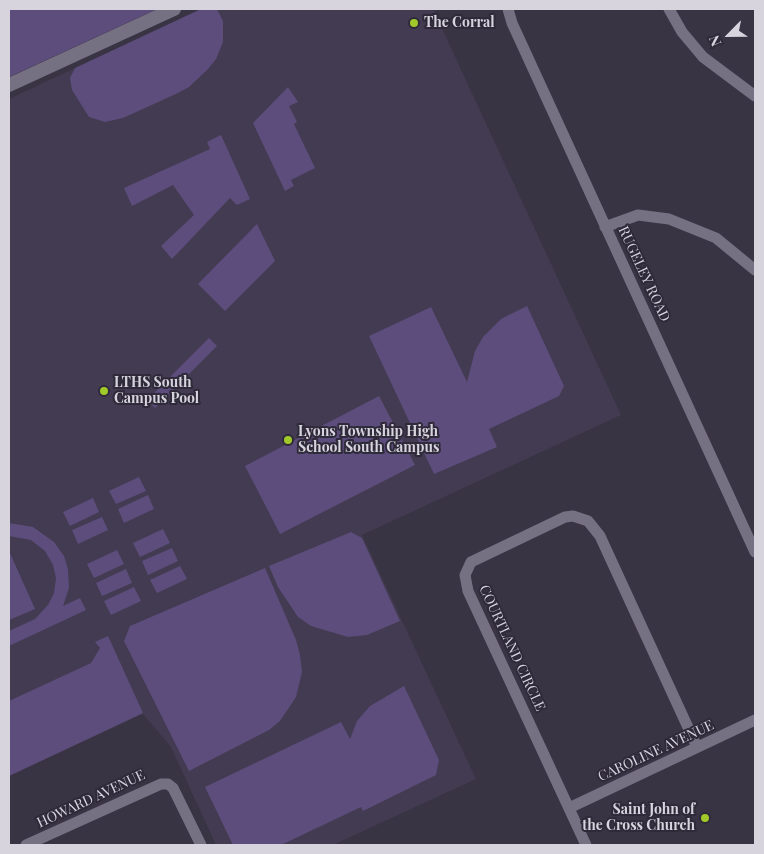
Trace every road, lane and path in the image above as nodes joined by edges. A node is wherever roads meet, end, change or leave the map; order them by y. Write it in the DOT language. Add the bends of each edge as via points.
graph roads {
  1 [pos="174,9"];
  2 [pos="508,9"];
  3 [pos="670,9"];
  4 [pos="9,85"];
  5 [pos="755,96"];
  6 [pos="605,227"];
  7 [pos="755,270"];
  8 [pos="755,552"];
  9 [pos="755,720"];
  10 [pos="697,747"];
  11 [pos="569,808"];
  12 [pos="26,845"];
  13 [pos="201,845"];
  14 [pos="586,845"];
  1 -- 4 [label="street"];
  2 -- 6 [label="street, RUGELEY ROAD"];
  3 -- 5 [label="street" via="682,32 703,57"];
  6 -- 7 [label="street" via="638,215 669,219 716,238"];
  6 -- 8 [label="street, RUGELEY ROAD"];
  9 -- 10 [label="street, CAROLINE AVENUE"];
  10 -- 11 [label="street, CAROLINE AVENUE"];
  10 -- 11 [label="street, COURTLAND CIRCLE" via="600,536 588,521 565,517 478,557 471,562 465,575 468,591"];
  11 -- 14 [label="street, COURTLAND CIRCLE"];
  12 -- 13 [label="street, HOWARD AVENUE" via="154,786 168,784 179,796"];
}
